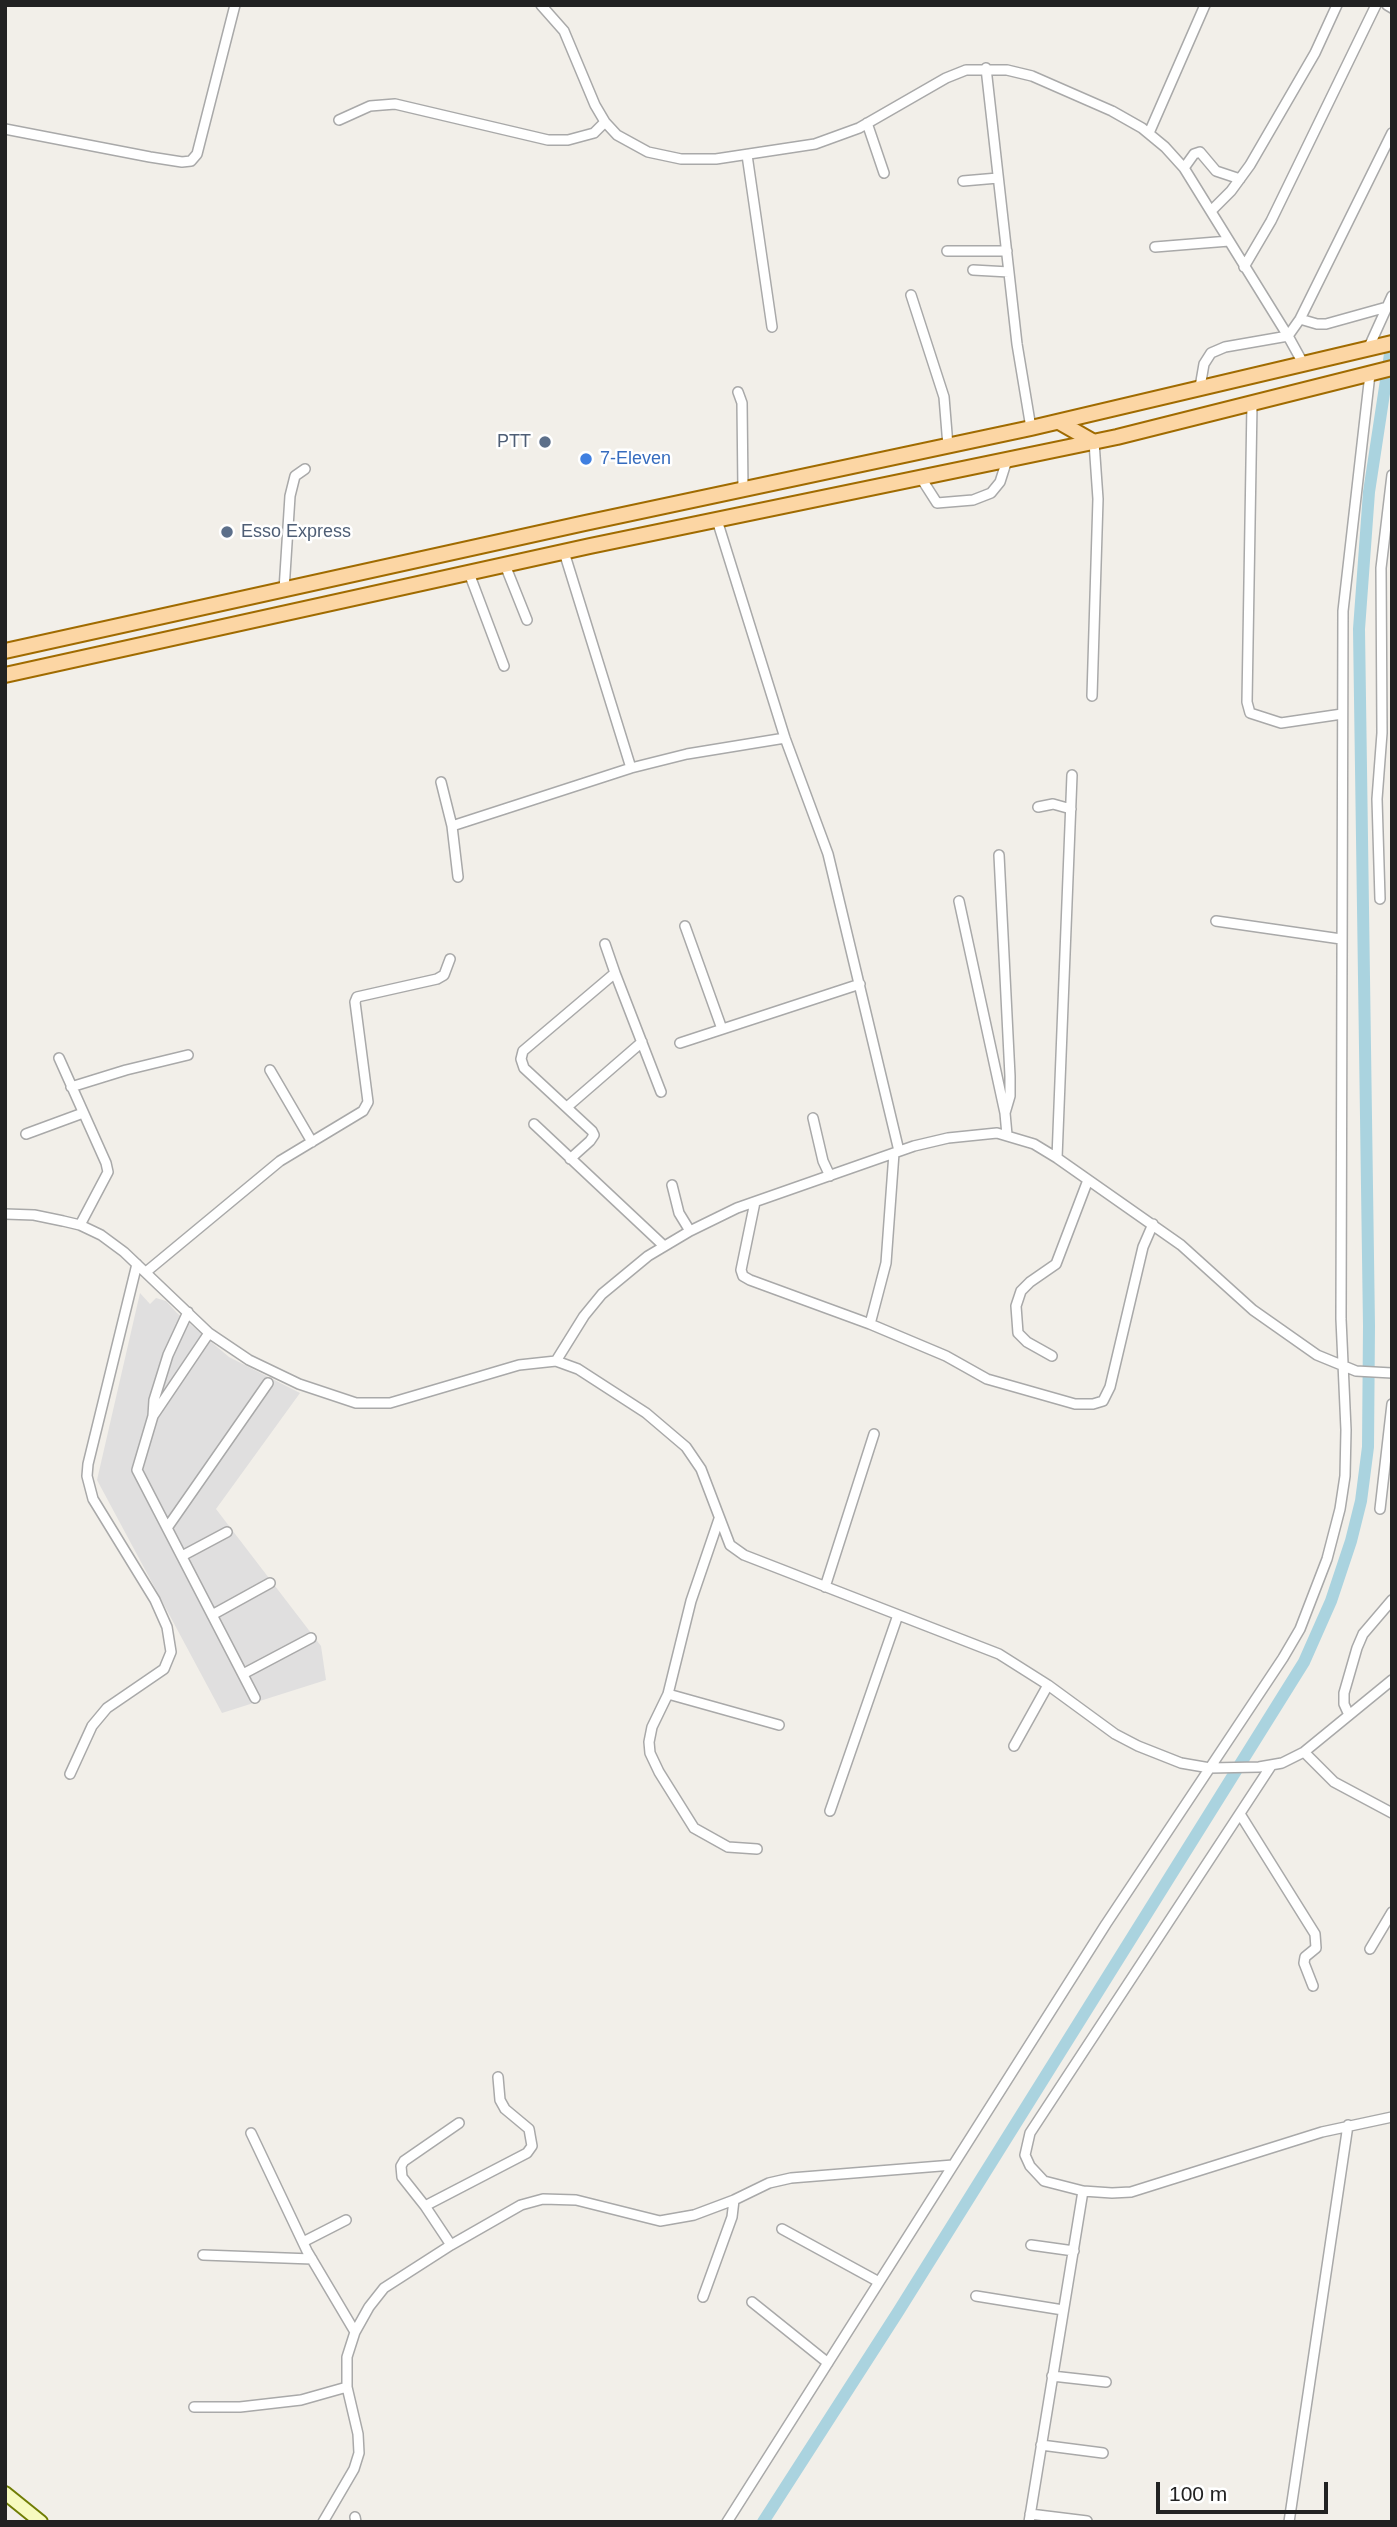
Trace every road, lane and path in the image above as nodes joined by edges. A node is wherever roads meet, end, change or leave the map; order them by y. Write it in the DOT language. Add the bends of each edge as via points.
graph roads {
  1 [pos="234,5"];
  2 [pos="541,5"];
  3 [pos="1205,5"];
  4 [pos="1338,5"];
  5 [pos="1376,5"];
  6 [pos="1387,5"];
  7 [pos="1392,8"];
  8 [pos="986,68"];
  9 [pos="339,120"];
  10 [pos="605,122"];
  11 [pos="867,123"];
  12 [pos="5,129"];
  13 [pos="1392,132"];
  14 [pos="1149,133"];
  15 [pos="747,156"];
  16 [pos="1184,168"];
  17 [pos="884,173"];
  18 [pos="998,178"];
  19 [pos="1240,179"];
  20 [pos="962,181"];
  21 [pos="1211,211"];
  22 [pos="1229,241"];
  23 [pos="1155,247"];
  24 [pos="947,251"];
  25 [pos="1007,251"];
  26 [pos="1244,267"];
  27 [pos="973,270"];
  28 [pos="1009,272"];
  29 [pos="911,295"];
  30 [pos="1392,296"];
  31 [pos="1387,307"];
  32 [pos="1300,318"];
  33 [pos="772,327"];
  34 [pos="1288,336"];
  35 [pos="1381,346"];
  36 [pos="1304,365"];
  37 [pos="1380,371"];
  38 [pos="1200,387"];
  39 [pos="738,392"];
  40 [pos="1252,404"];
  41 [pos="1059,422"];
  42 [pos="1031,428"];
  43 [pos="1094,442"];
  44 [pos="948,446"];
  45 [pos="1007,460"];
  46 [pos="305,469"];
  47 [pos="1392,475"];
  48 [pos="921,478"];
  49 [pos="743,489"];
  50 [pos="1390,502"];
  51 [pos="717,520"];
  52 [pos="564,552"];
  53 [pos="505,565"];
  54 [pos="469,573"];
  55 [pos="284,590"];
  56 [pos="527,620"];
  57 [pos="5,651"];
  58 [pos="504,666"];
  59 [pos="5,675"];
  60 [pos="1092,696"];
  61 [pos="1342,714"];
  62 [pos="785,738"];
  63 [pos="631,768"];
  64 [pos="1072,775"];
  65 [pos="441,782"];
  66 [pos="1038,807"];
  67 [pos="1071,809"];
  68 [pos="452,826"];
  69 [pos="999,855"];
  70 [pos="458,877"];
  71 [pos="1380,899"];
  72 [pos="959,901"];
  73 [pos="1216,921"];
  74 [pos="685,926"];
  75 [pos="1341,939"];
  76 [pos="605,944"];
  77 [pos="450,958"];
  78 [pos="615,974"];
  79 [pos="860,984"];
  80 [pos="722,1029"];
  81 [pos="642,1042"];
  82 [pos="680,1043"];
  83 [pos="188,1055"];
  84 [pos="59,1058"];
  85 [pos="270,1070"];
  86 [pos="71,1087"];
  87 [pos="661,1092"];
  88 [pos="568,1107"];
  89 [pos="83,1113"];
  90 [pos="1005,1113"];
  91 [pos="813,1118"];
  92 [pos="534,1124"];
  93 [pos="26,1134"];
  94 [pos="1007,1135"];
  95 [pos="312,1142"];
  96 [pos="897,1152"];
  97 [pos="1058,1158"];
  98 [pos="570,1159"];
  99 [pos="830,1176"];
  100 [pos="1088,1180"];
  101 [pos="671,1185"];
  102 [pos="755,1202"];
  103 [pos="5,1214"];
  104 [pos="1153,1224"];
  105 [pos="80,1225"];
  106 [pos="690,1231"];
  107 [pos="664,1246"];
  108 [pos="137,1264"];
  109 [pos="146,1272"];
  110 [pos="188,1312"];
  111 [pos="870,1324"];
  112 [pos="209,1333"];
  113 [pos="1052,1356"];
  114 [pos="556,1361"];
  115 [pos="1343,1366"];
  116 [pos="1388,1373"];
  117 [pos="268,1383"];
  118 [pos="1392,1404"];
  119 [pos="153,1416"];
  120 [pos="874,1434"];
  121 [pos="1380,1509"];
  122 [pos="719,1519"];
  123 [pos="167,1528"];
  124 [pos="227,1532"];
  125 [pos="182,1556"];
  126 [pos="270,1583"];
  127 [pos="825,1587"];
  128 [pos="1392,1600"];
  129 [pos="212,1615"];
  130 [pos="898,1615"];
  131 [pos="310,1638"];
  132 [pos="243,1674"];
  133 [pos="1392,1680"];
  134 [pos="1048,1685"];
  135 [pos="668,1694"];
  136 [pos="255,1698"];
  137 [pos="1349,1715"];
  138 [pos="779,1725"];
  139 [pos="1014,1746"];
  140 [pos="1304,1752"];
  141 [pos="1271,1766"];
  142 [pos="1210,1768"];
  143 [pos="70,1774"];
  144 [pos="830,1811"];
  145 [pos="1392,1813"];
  146 [pos="1240,1814"];
  147 [pos="757,1849"];
  148 [pos="1392,1912"];
  149 [pos="1370,1949"];
  150 [pos="1313,1986"];
  151 [pos="498,2077"];
  152 [pos="1392,2117"];
  153 [pos="459,2123"];
  154 [pos="1348,2125"];
  155 [pos="251,2133"];
  156 [pos="953,2165"];
  157 [pos="1083,2191"];
  158 [pos="734,2200"];
  159 [pos="425,2206"];
  160 [pos="346,2220"];
  161 [pos="782,2229"];
  162 [pos="303,2242"];
  163 [pos="451,2245"];
  164 [pos="1031,2245"];
  165 [pos="1074,2251"];
  166 [pos="203,2255"];
  167 [pos="312,2259"];
  168 [pos="879,2282"];
  169 [pos="976,2296"];
  170 [pos="703,2297"];
  171 [pos="752,2302"];
  172 [pos="1063,2310"];
  173 [pos="355,2332"];
  174 [pos="828,2362"];
  175 [pos="1052,2376"];
  176 [pos="1106,2382"];
  177 [pos="347,2387"];
  178 [pos="194,2407"];
  179 [pos="1041,2445"];
  180 [pos="1103,2453"];
  181 [pos="5,2493"];
  182 [pos="1029,2518"];
  183 [pos="1087,2521"];
  184 [pos="41,2522"];
  185 [pos="323,2522"];
  186 [pos="727,2522"];
  187 [pos="1289,2522"];
  1 -- 12 [label="street" via="197,154 191,161"];
  2 -- 10 [label="street" via="564,31"];
  3 -- 14 [label="street"];
  4 -- 19 [label="street"];
  5 -- 26 [label="street"];
  6 -- 7 [label="street"];
  8 -- 11 [label="street" via="947,78"];
  8 -- 14 [label="street" via="1059,86"];
  8 -- 18 [label="street"];
  9 -- 10 [label="street" via="370,106 394,104 548,140 594,133"];
  10 -- 15 [label="street" via="617,135 648,152 681,159"];
  11 -- 15 [label="street" via="815,144"];
  11 -- 17 [label="street"];
  13 -- 32 [label="street"];
  14 -- 16 [label="street"];
  15 -- 33 [label="street"];
  16 -- 19 [label="street" via="1200,152 1216,171"];
  16 -- 21 [label="street"];
  18 -- 20 [label="street"];
  18 -- 25 [label="street"];
  19 -- 21 [label="street"];
  21 -- 22 [label="street"];
  22 -- 23 [label="street"];
  22 -- 26 [label="street"];
  24 -- 25 [label="street"];
  25 -- 28 [label="street"];
  26 -- 34 [label="street"];
  27 -- 28 [label="street"];
  28 -- 42 [label="street"];
  29 -- 44 [label="street" via="944,397"];
  30 -- 31 [label="street"];
  31 -- 32 [label="street" via="1326,324"];
  31 -- 35 [label="street"];
  32 -- 34 [label="street"];
  34 -- 36 [label="street"];
  34 -- 38 [label="street" via="1211,353"];
  35 -- 36 [label="main road"];
  36 -- 38 [label="main road"];
  37 -- 40 [label="main road"];
  37 -- 61 [label="street" via="1343,611"];
  38 -- 41 [label="main road"];
  39 -- 49 [label="street"];
  40 -- 43 [label="main road"];
  40 -- 61 [label="street" via="1250,713 1280,723"];
  41 -- 42 [label="main road"];
  41 -- 43 [label="main road"];
  42 -- 44 [label="main road"];
  43 -- 45 [label="main road"];
  43 -- 60 [label="street" via="1098,499"];
  44 -- 49 [label="main road"];
  45 -- 48 [label="main road"];
  45 -- 48 [label="street" via="991,493 973,500 937,503"];
  46 -- 55 [label="street" via="295,477 290,496"];
  47 -- 50 [label="street"];
  48 -- 51 [label="main road"];
  49 -- 55 [label="main road"];
  50 -- 71 [label="street" via="1381,568"];
  51 -- 52 [label="main road"];
  51 -- 62 [label="street"];
  52 -- 53 [label="main road"];
  52 -- 63 [label="street"];
  53 -- 54 [label="main road"];
  53 -- 56 [label="street"];
  54 -- 58 [label="street"];
  54 -- 59 [label="main road"];
  55 -- 57 [label="main road"];
  61 -- 75 [label="street"];
  62 -- 63 [label="street"];
  62 -- 79 [label="street" via="828,854"];
  63 -- 68 [label="street"];
  64 -- 67 [label="street"];
  65 -- 68 [label="street"];
  66 -- 67 [label="street" via="1053,804"];
  67 -- 97 [label="street"];
  68 -- 70 [label="street"];
  69 -- 90 [label="street" via="1010,1076"];
  72 -- 90 [label="street"];
  73 -- 75 [label="street"];
  74 -- 80 [label="street"];
  75 -- 115 [label="street"];
  76 -- 78 [label="street"];
  77 -- 95 [label="street" via="444,975 437,979 358,997 367,1106"];
  78 -- 81 [label="street"];
  78 -- 88 [label="street" via="523,1051 524,1068"];
  79 -- 80 [label="street"];
  79 -- 96 [label="street"];
  80 -- 82 [label="street"];
  81 -- 87 [label="street"];
  81 -- 88 [label="street"];
  83 -- 86 [label="street"];
  84 -- 86 [label="street"];
  85 -- 95 [label="street"];
  86 -- 89 [label="street"];
  88 -- 98 [label="street" via="594,1135"];
  89 -- 93 [label="street"];
  89 -- 105 [label="street" via="108,1172"];
  90 -- 94 [label="street"];
  91 -- 99 [label="street"];
  92 -- 98 [label="street"];
  94 -- 96 [label="street" via="958,1136"];
  94 -- 97 [label="street"];
  95 -- 109 [label="street" via="280,1161"];
  96 -- 99 [label="street"];
  96 -- 111 [label="street" via="886,1263"];
  97 -- 100 [label="street"];
  98 -- 107 [label="street"];
  99 -- 102 [label="street"];
  100 -- 104 [label="street"];
  100 -- 113 [label="street" via="1056,1264 1021,1291 1016,1306 1018,1333"];
  101 -- 106 [label="street"];
  102 -- 106 [label="street"];
  102 -- 111 [label="street" via="743,1276"];
  103 -- 105 [label="street"];
  104 -- 111 [label="street" via="1143,1247 1111,1387 1103,1401 1062,1401 987,1379"];
  104 -- 115 [label="street" via="1270,1323 1317,1355"];
  105 -- 108 [label="street"];
  106 -- 107 [label="street"];
  107 -- 114 [label="street" via="602,1294"];
  108 -- 109 [label="street"];
  108 -- 143 [label="street" via="87,1476 93,1499 155,1600 171,1651 164,1669 107,1708 92,1726"];
  109 -- 110 [label="street"];
  110 -- 112 [label="street"];
  110 -- 119 [label="street" via="168,1355 153,1401"];
  112 -- 114 [label="street" via="249,1360 356,1404 390,1403 519,1364"];
  112 -- 119 [label="street"];
  114 -- 122 [label="street" via="646,1413 686,1447 701,1469"];
  115 -- 116 [label="street"];
  115 -- 142 [label="street" via="1345,1476 1327,1559 1300,1629"];
  117 -- 123 [label="street"];
  118 -- 121 [label="street"];
  119 -- 123 [label="street" via="137,1470"];
  120 -- 127 [label="street"];
  122 -- 127 [label="street" via="730,1545 744,1555"];
  122 -- 135 [label="street" via="691,1601"];
  123 -- 125 [label="street"];
  124 -- 125 [label="street"];
  125 -- 129 [label="street"];
  126 -- 129 [label="street"];
  127 -- 130 [label="street"];
  128 -- 137 [label="street" via="1357,1648 1344,1693"];
  129 -- 132 [label="street"];
  130 -- 134 [label="street" via="999,1654"];
  130 -- 144 [label="street"];
  131 -- 132 [label="street"];
  132 -- 136 [label="street"];
  133 -- 137 [label="street"];
  134 -- 139 [label="street"];
  134 -- 142 [label="street" via="1138,1746 1181,1763"];
  135 -- 138 [label="street"];
  135 -- 147 [label="street" via="649,1742 659,1772 694,1828 728,1847"];
  137 -- 140 [label="street"];
  140 -- 141 [label="street"];
  140 -- 145 [label="street" via="1334,1782"];
  141 -- 142 [label="street"];
  141 -- 146 [label="street"];
  142 -- 156 [label="street"];
  146 -- 150 [label="street" via="1315,1934 1316,1948 1304,1963"];
  146 -- 157 [label="street" via="1030,2133 1025,2155 1030,2166 1044,2181"];
  148 -- 149 [label="street"];
  151 -- 159 [label="street" via="500,2100 529,2129 532,2146 527,2153"];
  152 -- 154 [label="street"];
  153 -- 159 [label="street" via="401,2166 402,2177"];
  154 -- 157 [label="street" via="1131,2192"];
  154 -- 187 [label="street"];
  155 -- 162 [label="street"];
  156 -- 158 [label="street" via="791,2178"];
  156 -- 168 [label="street"];
  157 -- 165 [label="street"];
  158 -- 163 [label="street" via="694,2215 660,2221 576,2200 543,2199 520,2205"];
  158 -- 170 [label="street"];
  159 -- 163 [label="street"];
  160 -- 162 [label="street"];
  161 -- 168 [label="street"];
  162 -- 167 [label="street"];
  163 -- 173 [label="street" via="384,2288"];
  164 -- 165 [label="street"];
  165 -- 172 [label="street"];
  166 -- 167 [label="street"];
  167 -- 173 [label="street"];
  168 -- 174 [label="street"];
  169 -- 172 [label="street"];
  171 -- 174 [label="street"];
  172 -- 175 [label="street"];
  173 -- 177 [label="street" via="347,2357"];
  174 -- 186 [label="street"];
  175 -- 176 [label="street"];
  175 -- 179 [label="street"];
  177 -- 178 [label="street" via="301,2400"];
  177 -- 185 [label="street" via="359,2453"];
  179 -- 180 [label="street"];
  179 -- 182 [label="street"];
  181 -- 184 [label="street"];
  182 -- 183 [label="street"];
}
